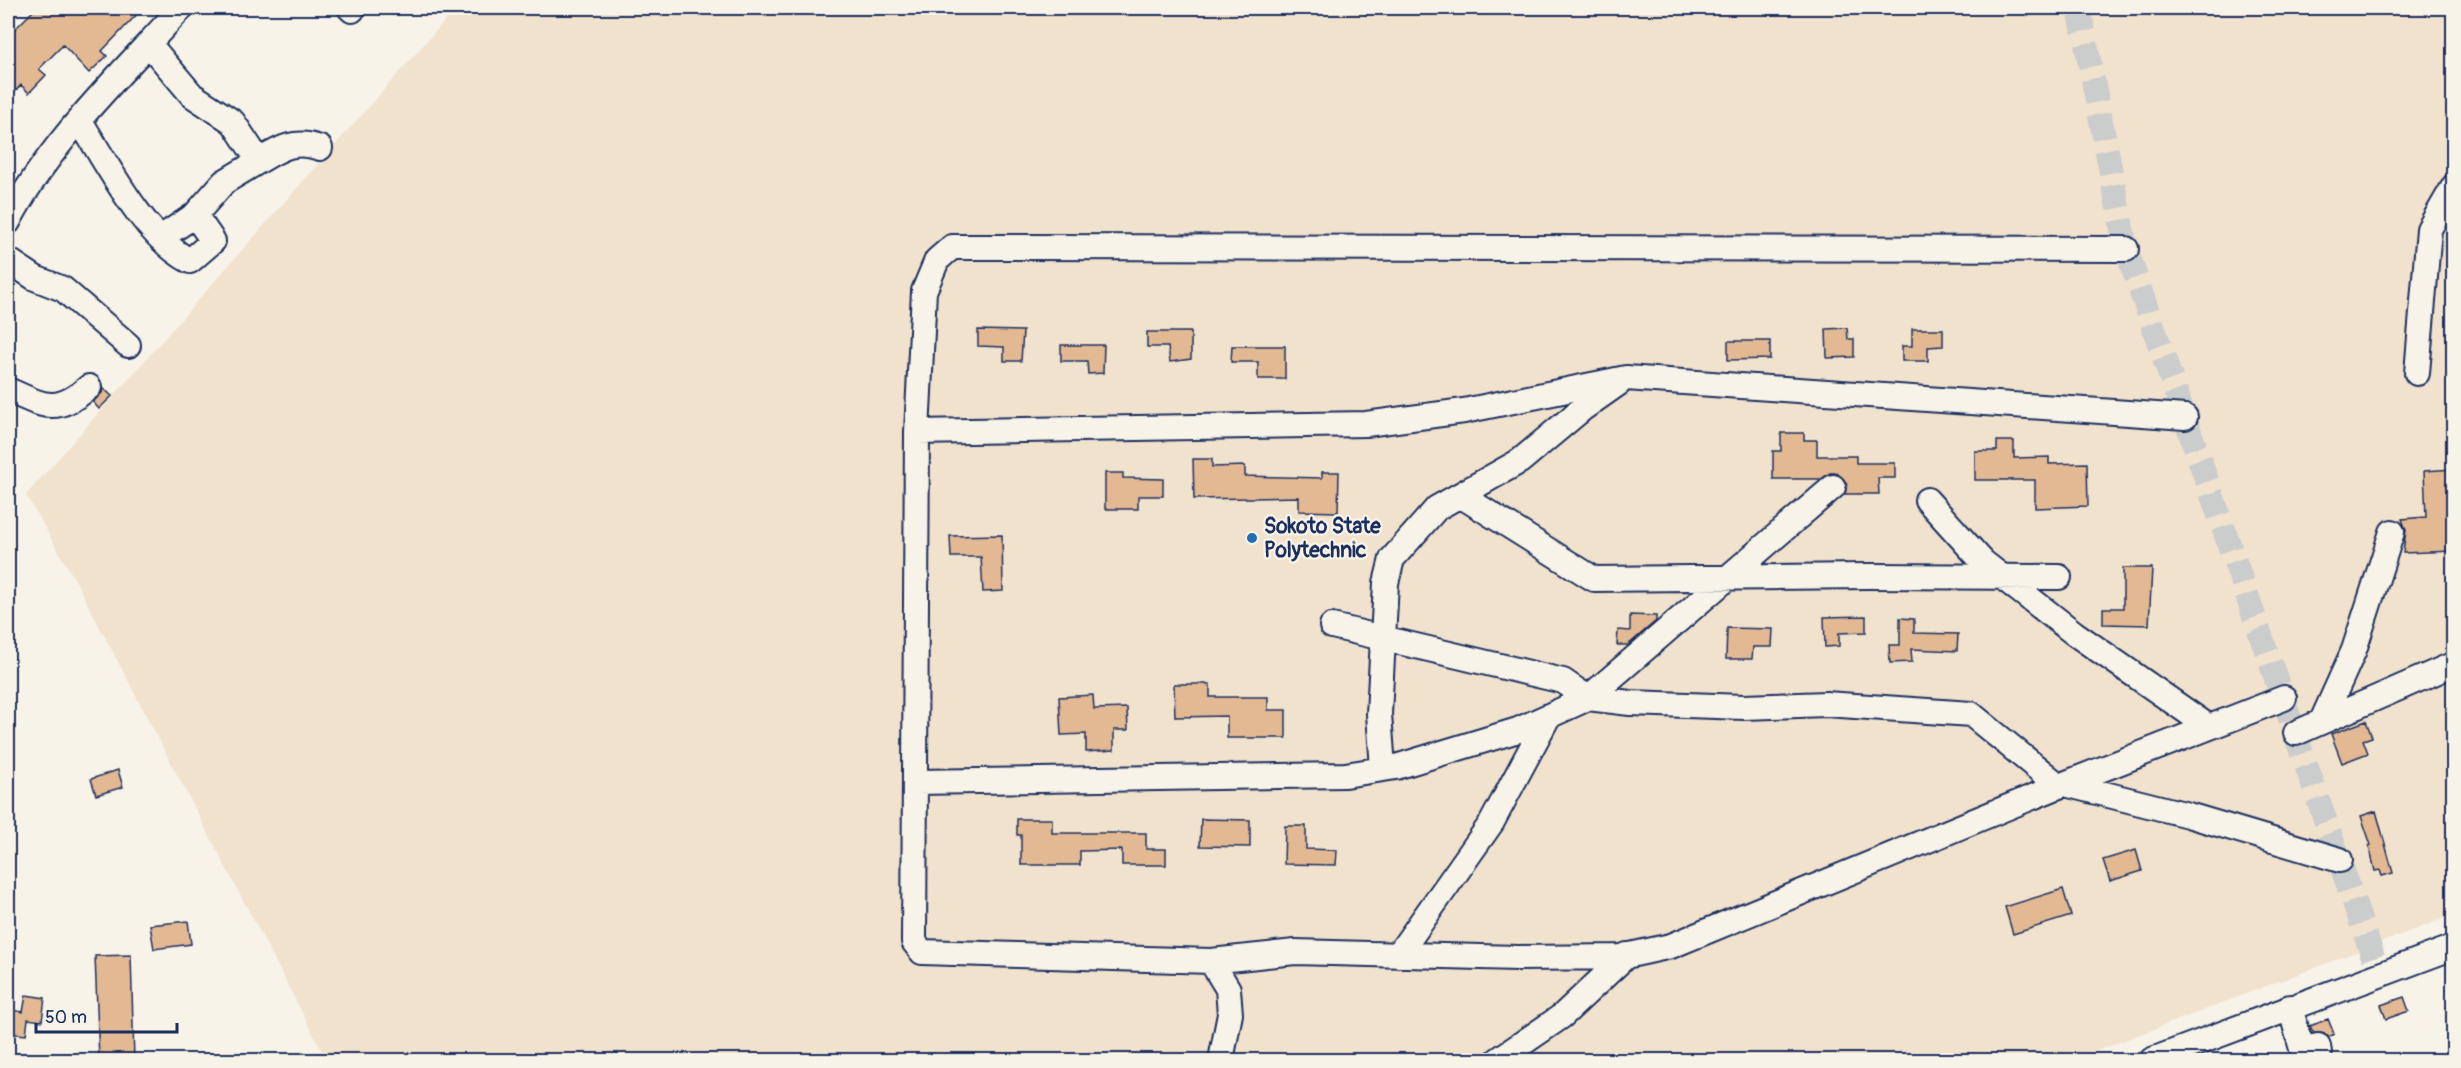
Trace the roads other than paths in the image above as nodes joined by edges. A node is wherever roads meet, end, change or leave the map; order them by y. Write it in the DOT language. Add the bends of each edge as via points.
graph roads {
  1 [pos="181,8"];
  2 [pos="149,44"];
  3 [pos="80,121"];
  4 [pos="320,148"];
  5 [pos="259,161"];
  6 [pos="2454,186"];
  7 [pos="195,215"];
  8 [pos="8,222"];
  9 [pos="162,237"];
  10 [pos="2126,249"];
  11 [pos="8,260"];
  12 [pos="128,345"];
  13 [pos="2417,373"];
  14 [pos="1626,378"];
  15 [pos="89,387"];
  16 [pos="8,390"];
  17 [pos="2186,417"];
  18 [pos="916,432"];
  19 [pos="1833,487"];
  20 [pos="1461,495"];
  21 [pos="1927,500"];
  22 [pos="2392,532"];
  23 [pos="2002,577"];
  24 [pos="2059,578"];
  25 [pos="1729,579"];
  26 [pos="1332,626"];
  27 [pos="1383,638"];
  28 [pos="2454,664"];
  29 [pos="1588,698"];
  30 [pos="2283,698"];
  31 [pos="1548,717"];
  32 [pos="2322,721"];
  33 [pos="2210,727"];
  34 [pos="2296,733"];
  35 [pos="1383,768"];
  36 [pos="916,782"];
  37 [pos="2062,785"];
  38 [pos="2340,860"];
  39 [pos="2454,947"];
  40 [pos="1398,954"];
  41 [pos="1627,955"];
  42 [pos="1211,961"];
  43 [pos="2290,1007"];
  44 [pos="1221,1060"];
  45 [pos="1498,1060"];
  46 [pos="2152,1060"];
  47 [pos="2320,1060"];
  1 -- 2 [label="street"];
  2 -- 3 [label="street"];
  2 -- 5 [label="street" via="192,95 232,122"];
  3 -- 8 [label="street" via="20,199"];
  3 -- 9 [label="street" via="116,179"];
  4 -- 5 [label="street" via="304,142"];
  5 -- 7 [label="street" via="224,182"];
  6 -- 13 [label="street" via="2429,229"];
  7 -- 9 [label="street"];
  7 -- 9 [label="street" via="213,241 190,261"];
  10 -- 18 [label="street" via="952,247 937,260 924,291"];
  11 -- 12 [label="street" via="35,278 63,289"];
  14 -- 17 [label="street"];
  14 -- 18 [label="street" via="1464,411 1366,424"];
  14 -- 20 [label="street" via="1520,461"];
  15 -- 16 [label="street" via="57,407"];
  18 -- 36 [label="street"];
  19 -- 25 [label="street"];
  20 -- 25 [label="street" via="1594,579"];
  20 -- 27 [label="street" via="1437,508 1392,560 1386,583"];
  21 -- 23 [label="street" via="1983,562"];
  22 -- 32 [label="street" via="2354,650"];
  23 -- 24 [label="street"];
  23 -- 25 [label="street"];
  23 -- 33 [label="street" via="2074,633"];
  25 -- 29 [label="street"];
  26 -- 27 [label="street"];
  27 -- 29 [label="street" via="1563,681"];
  27 -- 35 [label="street" via="1379,714"];
  28 -- 32 [label="street"];
  29 -- 31 [label="street"];
  29 -- 37 [label="street" via="1744,706 1826,704 1971,714"];
  30 -- 33 [label="street"];
  31 -- 35 [label="street" via="1518,730"];
  31 -- 40 [label="street" via="1491,822"];
  32 -- 34 [label="street"];
  33 -- 37 [label="street"];
  35 -- 36 [label="street" via="1345,776"];
  36 -- 42 [label="street" via="914,942 922,952"];
  37 -- 38 [label="street"];
  37 -- 41 [label="street" via="1671,946"];
  39 -- 43 [label="street"];
  40 -- 41 [label="street" via="1518,958"];
  40 -- 42 [label="street" via="1295,952"];
  41 -- 45 [label="street" via="1562,1016"];
  42 -- 44 [label="street" via="1228,989 1230,1014"];
  43 -- 46 [label="street"];
  43 -- 47 [label="street" via="2302,1049 2318,1046"];
}
